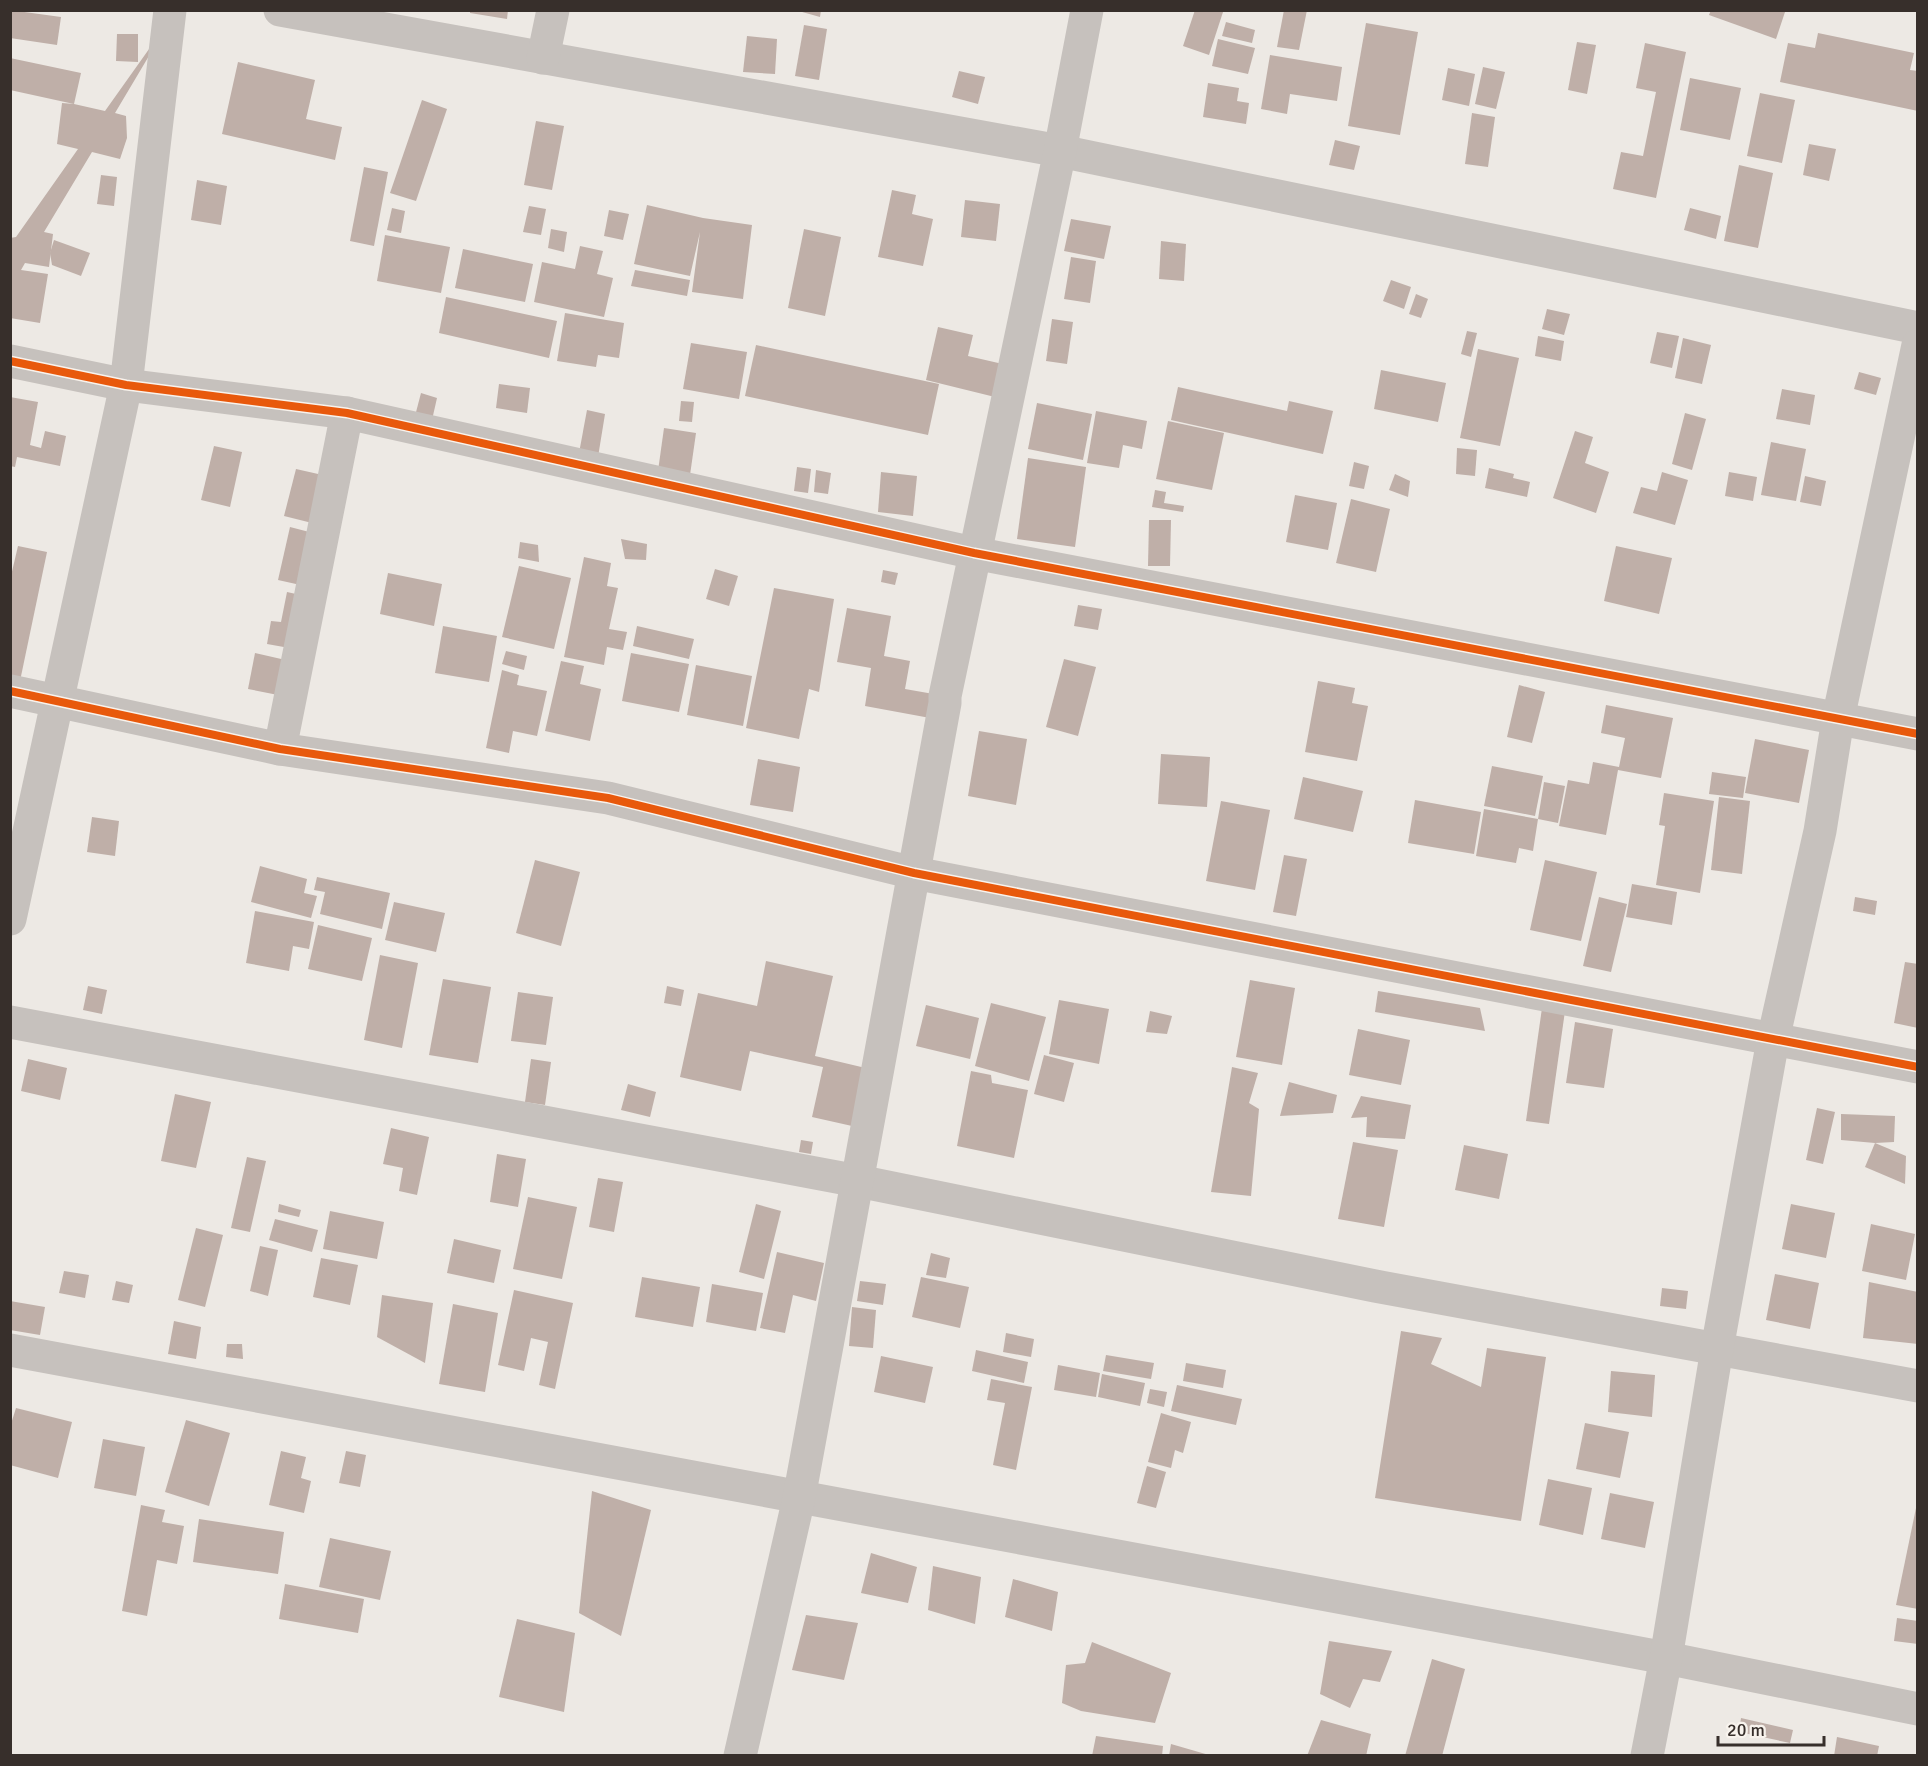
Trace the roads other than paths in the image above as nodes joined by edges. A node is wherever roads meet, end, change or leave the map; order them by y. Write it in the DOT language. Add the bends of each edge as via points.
graph roads {
  1 [pos="170,10"];
  2 [pos="280,10"];
  3 [pos="553,10"];
  4 [pos="1087,10"];
  5 [pos="543,58"];
  6 [pos="1060,151"];
  7 [pos="1917,328"];
  8 [pos="1917,345"];
  9 [pos="10,362"];
  10 [pos="126,385"];
  11 [pos="347,412"];
  12 [pos="974,553"];
  13 [pos="10,691"];
  14 [pos="59,700"];
  15 [pos="1838,719"];
  16 [pos="1917,734"];
  17 [pos="280,749"];
  18 [pos="914,873"];
  19 [pos="10,919"];
  20 [pos="10,1022"];
  21 [pos="1773,1040"];
  22 [pos="1917,1067"];
  23 [pos="858,1181"];
  24 [pos="1717,1349"];
  25 [pos="10,1350"];
  26 [pos="1917,1386"];
  27 [pos="799,1498"];
  28 [pos="1666,1658"];
  29 [pos="1917,1709"];
  30 [pos="740,1755"];
  31 [pos="1647,1755"];
  1 -- 10 [label="street"];
  2 -- 5 [label="street"];
  3 -- 5 [label="street"];
  4 -- 6 [label="street"];
  5 -- 6 [label="street"];
  6 -- 7 [label="street"];
  6 -- 12 [label="street"];
  8 -- 15 [label="street"];
  9 -- 10 [label="street"];
  10 -- 11 [label="street"];
  10 -- 14 [label="street"];
  11 -- 12 [label="street"];
  11 -- 17 [label="street"];
  12 -- 15 [label="street"];
  12 -- 18 [label="street"];
  13 -- 14 [label="street"];
  14 -- 17 [label="street"];
  14 -- 19 [label="street"];
  15 -- 16 [label="street"];
  15 -- 21 [label="street" via="1820,831"];
  17 -- 18 [label="street" via="608,798"];
  18 -- 21 [label="street"];
  18 -- 23 [label="street"];
  20 -- 23 [label="street"];
  21 -- 22 [label="street"];
  21 -- 24 [label="street"];
  23 -- 24 [label="street" via="1375,1286"];
  23 -- 27 [label="street"];
  24 -- 26 [label="street"];
  24 -- 28 [label="street"];
  25 -- 27 [label="street"];
  27 -- 28 [label="street"];
  27 -- 30 [label="street"];
  28 -- 29 [label="street"];
  28 -- 31 [label="street"];
}
